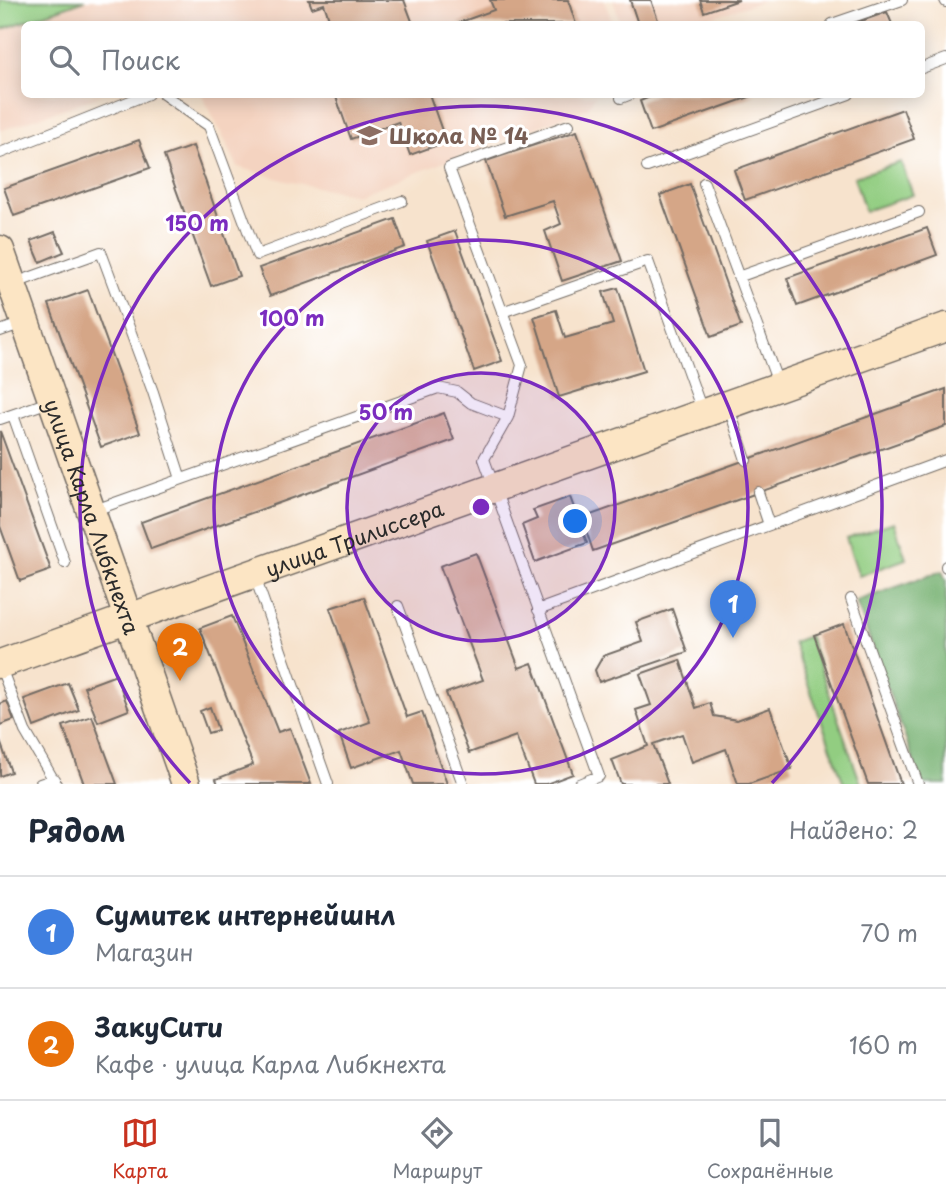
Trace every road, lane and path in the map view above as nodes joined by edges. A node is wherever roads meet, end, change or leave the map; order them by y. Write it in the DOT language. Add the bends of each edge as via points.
graph roads {
  1 [pos="902,0"];
  2 [pos="841,21"];
  3 [pos="946,59"];
  4 [pos="925,67"];
  5 [pos="138,98"];
  6 [pos="169,98"];
  7 [pos="838,98"];
  8 [pos="569,125"];
  9 [pos="0,153"];
  10 [pos="647,167"];
  11 [pos="704,183"];
  12 [pos="402,201"];
  13 [pos="919,212"];
  14 [pos="0,250"];
  15 [pos="738,277"];
  16 [pos="11,284"];
  17 [pos="502,312"];
  18 [pos="12,327"];
  19 [pos="946,327"];
  20 [pos="779,387"];
  21 [pos="52,401"];
  22 [pos="716,409"];
  23 [pos="13,415"];
  24 [pos="508,417"];
  25 [pos="0,419"];
  26 [pos="747,460"];
  27 [pos="946,460"];
  28 [pos="181,479"];
  29 [pos="493,488"];
  30 [pos="758,492"];
  31 [pos="91,511"];
  32 [pos="769,525"];
  33 [pos="65,563"];
  34 [pos="254,574"];
  35 [pos="851,599"];
  36 [pos="398,606"];
  37 [pos="538,610"];
  38 [pos="128,618"];
  39 [pos="0,664"];
  40 [pos="56,781"];
  41 [pos="40,784"];
  42 [pos="186,784"];
  43 [pos="328,784"];
  44 [pos="463,784"];
  45 [pos="579,784"];
  46 [pos="918,784"];
  1 -- 2 [label="lane"];
  3 -- 4 [label="lane"];
  5 -- 9 [label="lane"];
  6 -- 12 [label="lane" via="209,126 257,254"];
  7 -- 10 [label="lane"];
  8 -- 17 [label="lane" via="448,165"];
  11 -- 15 [label="lane"];
  13 -- 15 [label="lane"];
  14 -- 16 [label="street, улица Карла Либкнехта"];
  15 -- 20 [label="lane"];
  16 -- 18 [label="street, улица Карла Либкнехта"];
  16 -- 28 [label="lane" via="101,251"];
  17 -- 22 [label="lane" via="648,261"];
  17 -- 24 [label="lane" via="522,365"];
  18 -- 21 [label="street, улица Карла Либкнехта"];
  19 -- 20 [label="street, улица Трилиссера"];
  20 -- 22 [label="street, улица Трилиссера"];
  21 -- 23 [label="lane"];
  21 -- 31 [label="street, улица Карла Либкнехта"];
  22 -- 26 [label="lane"];
  22 -- 29 [label="street, улица Трилиссера"];
  23 -- 25 [label="lane"];
  23 -- 33 [label="lane"];
  24 -- 28 [label="lane" via="471,403 457,392 438,388"];
  24 -- 29 [label="lane" via="484,459"];
  27 -- 32 [label="lane"];
  28 -- 31 [label="lane"];
  29 -- 34 [label="street, улица Трилиссера"];
  29 -- 37 [label="lane"];
  30 -- 32 [label="lane"];
  31 -- 38 [label="street, улица Карла Либкнехта"];
  32 -- 37 [label="lane"];
  34 -- 38 [label="street, улица Трилиссера"];
  34 -- 43 [label="lane"];
  35 -- 46 [label="lane"];
  36 -- 44 [label="lane"];
  37 -- 45 [label="lane" via="599,776"];
  38 -- 39 [label="street, улица Трилиссера"];
  38 -- 42 [label="street, улица Карла Либкнехта"];
  39 -- 40 [label="lane" via="25,731"];
  40 -- 41 [label="lane"];
}
